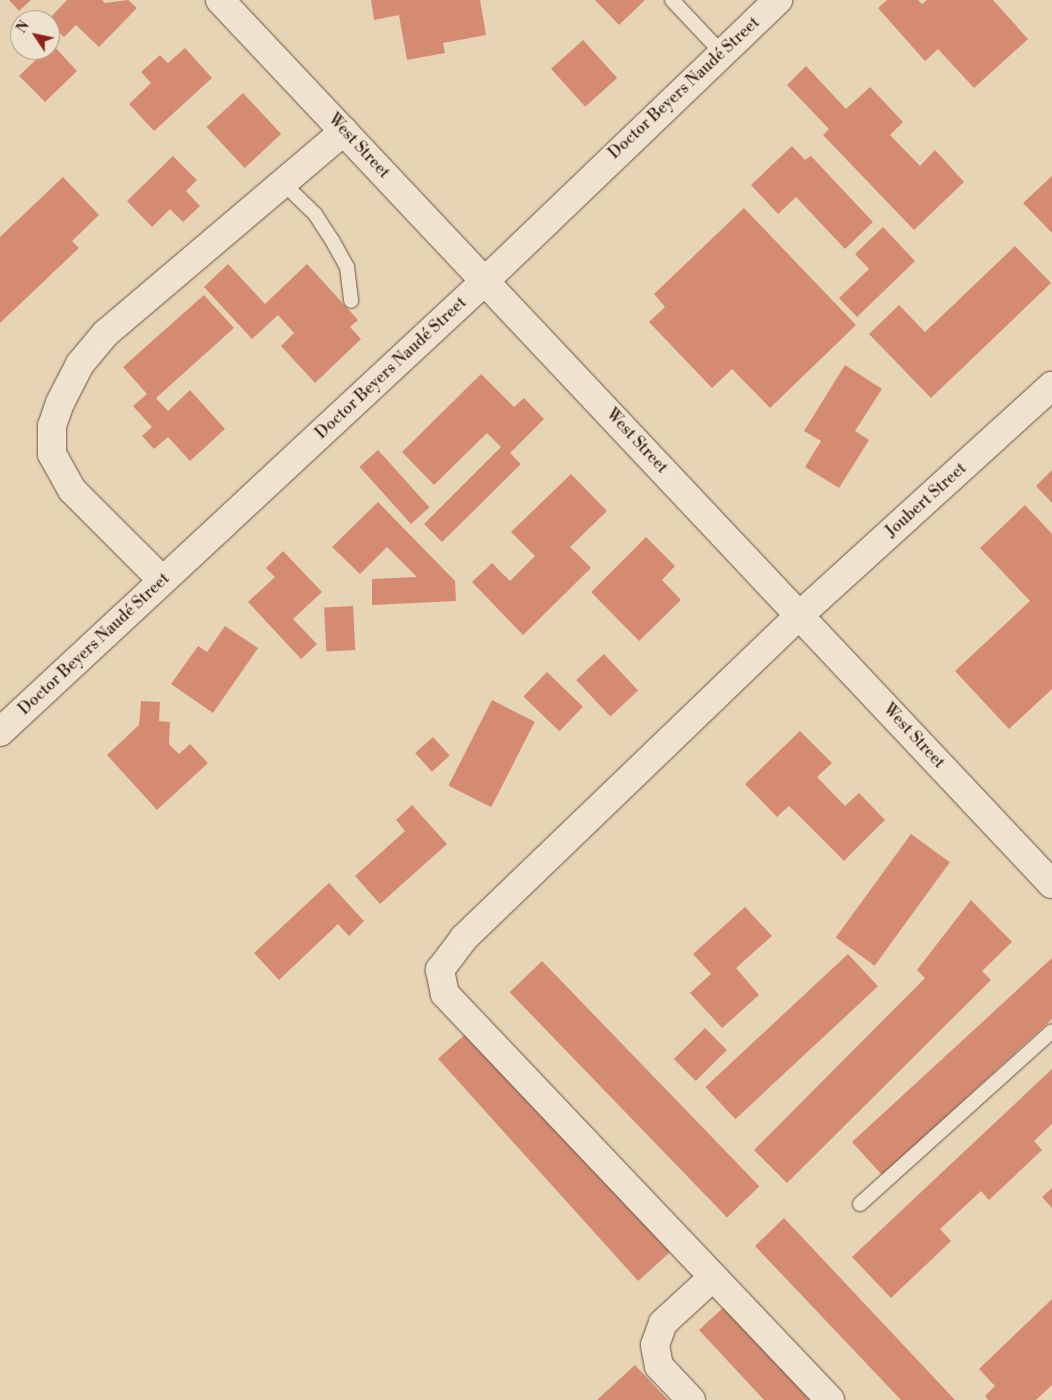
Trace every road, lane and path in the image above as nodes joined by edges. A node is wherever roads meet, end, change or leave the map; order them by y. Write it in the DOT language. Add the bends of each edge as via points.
graph roads {
  1 [pos="220,0"];
  2 [pos="672,0"];
  3 [pos="778,0"];
  4 [pos="722,52"];
  5 [pos="344,131"];
  6 [pos="283,183"];
  7 [pos="486,280"];
  8 [pos="351,301"];
  9 [pos="1052,386"];
  10 [pos="162,580"];
  11 [pos="801,614"];
  12 [pos="0,732"];
  13 [pos="1052,884"];
  14 [pos="1052,1031"];
  15 [pos="860,1204"];
  16 [pos="713,1277"];
  17 [pos="690,1400"];
  18 [pos="830,1400"];
  1 -- 5 [label="street, West Street"];
  2 -- 4 [label="lane"];
  3 -- 4 [label="street, Doctor Beyers Naudé Street"];
  4 -- 7 [label="street, Doctor Beyers Naudé Street"];
  5 -- 6 [label="street"];
  5 -- 7 [label="street, West Street"];
  6 -- 8 [label="lane" via="315,214 332,240 347,267"];
  6 -- 10 [label="street" via="106,333 80,364 52,426 52,454 72,490"];
  7 -- 10 [label="street, Doctor Beyers Naudé Street"];
  7 -- 11 [label="street, West Street"];
  9 -- 11 [label="street, Joubert Street"];
  10 -- 12 [label="street, Doctor Beyers Naudé Street"];
  11 -- 13 [label="street, West Street"];
  11 -- 16 [label="street, Joubert Street" via="464,938 440,970 445,994"];
  14 -- 15 [label="lane"];
  16 -- 17 [label="street" via="663,1323 655,1345 659,1366"];
  16 -- 18 [label="street, Joubert Street"];
}
